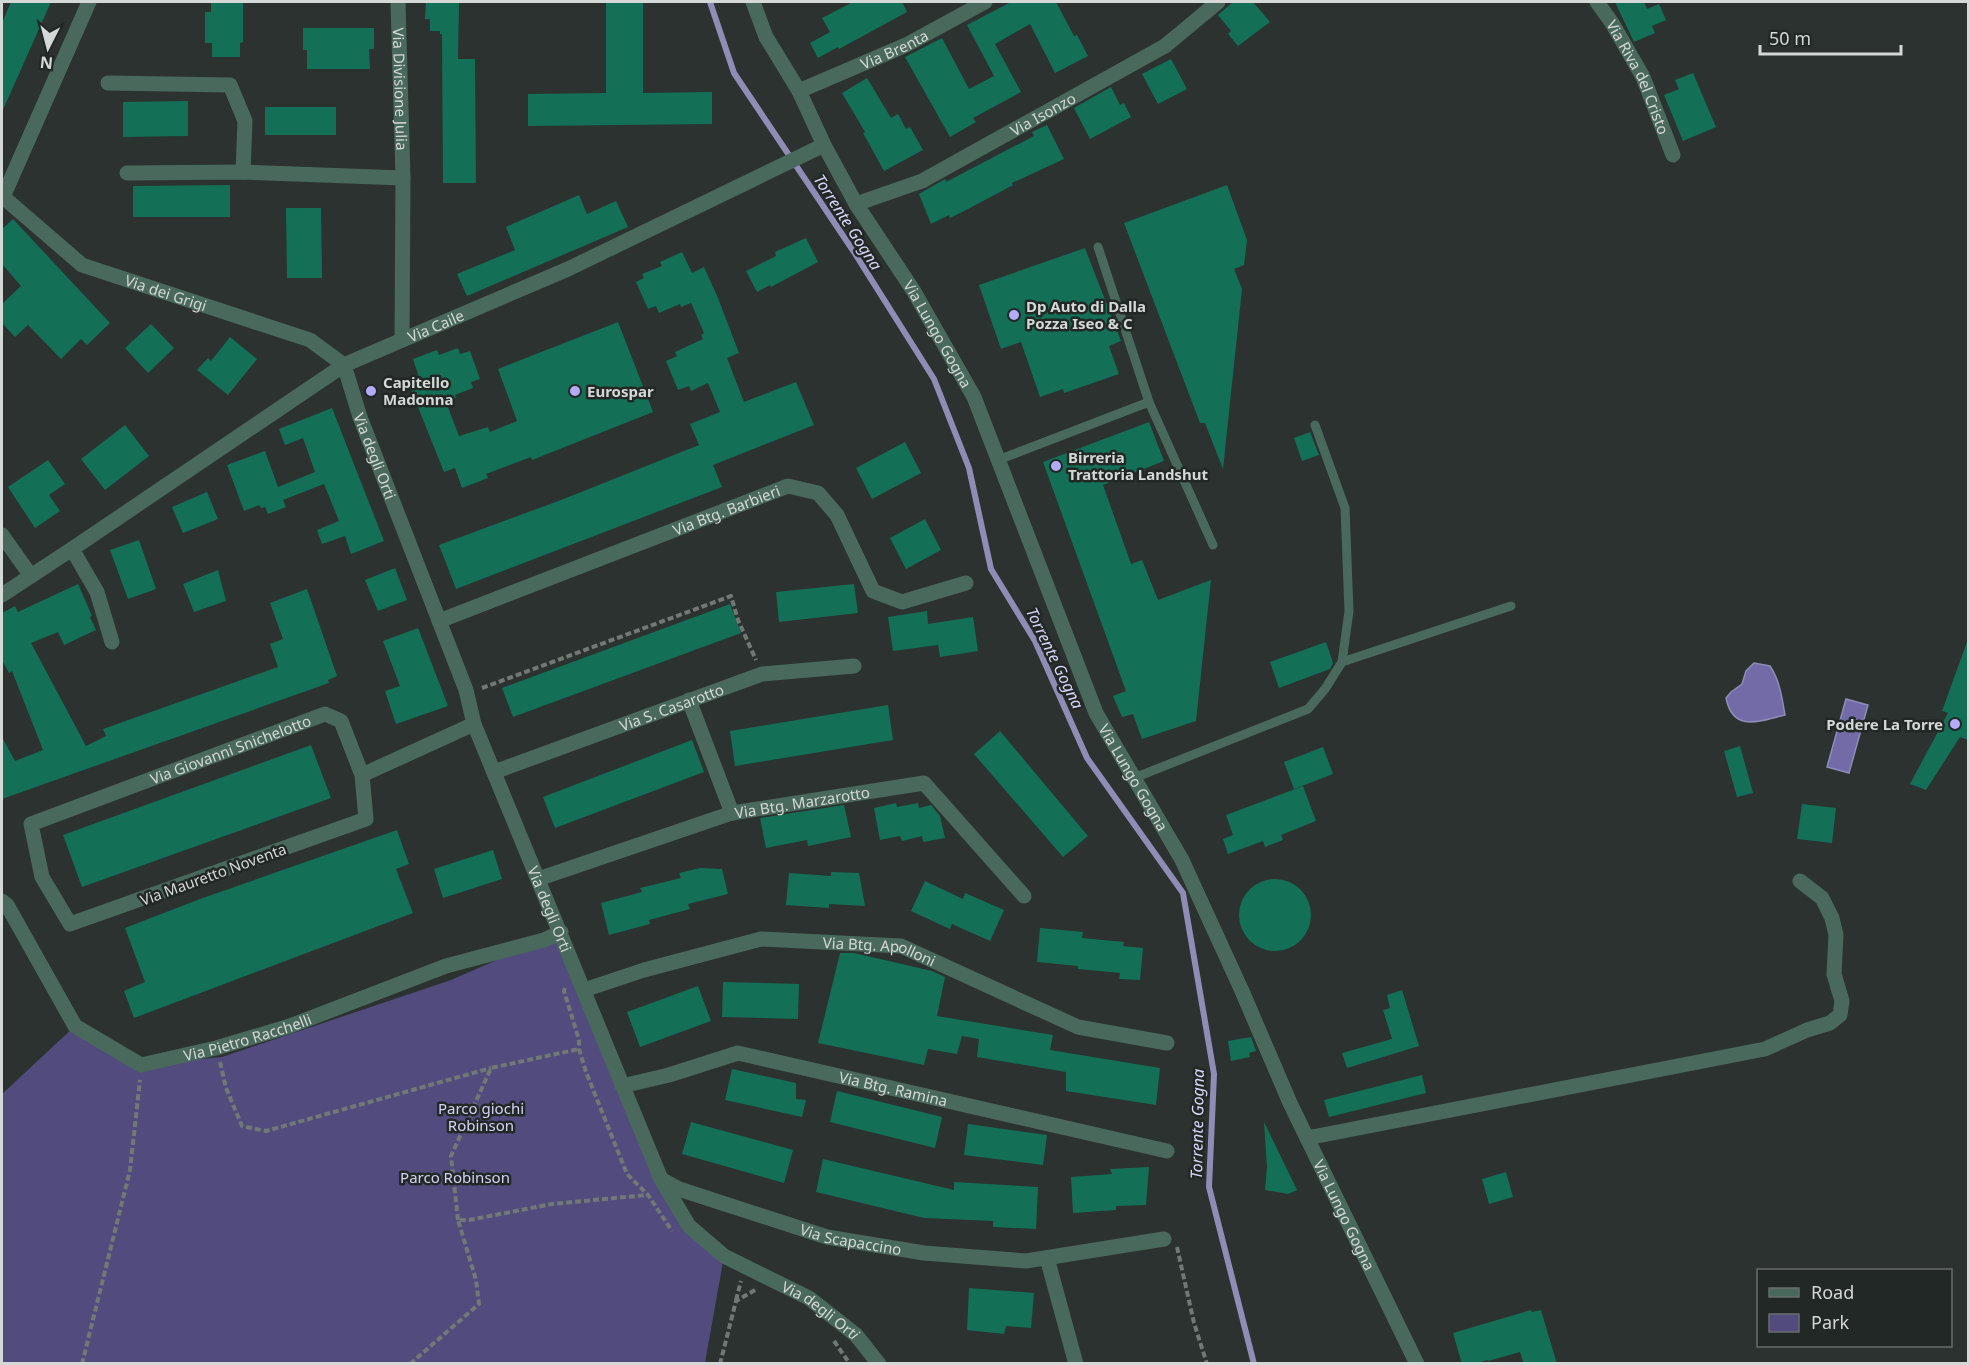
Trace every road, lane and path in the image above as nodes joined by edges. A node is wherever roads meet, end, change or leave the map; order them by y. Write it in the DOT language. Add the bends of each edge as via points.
graph roads {
  1 [pos="89,2"];
  2 [pos="398,2"];
  3 [pos="753,2"];
  4 [pos="985,2"];
  5 [pos="1218,2"];
  6 [pos="1597,2"];
  7 [pos="108,83"];
  8 [pos="800,91"];
  9 [pos="818,149"];
  10 [pos="1673,155"];
  11 [pos="243,172"];
  12 [pos="127,173"];
  13 [pos="403,178"];
  14 [pos="2,196"];
  15 [pos="856,204"];
  16 [pos="1098,247"];
  17 [pos="402,340"];
  18 [pos="344,365"];
  19 [pos="1149,402"];
  20 [pos="1315,425"];
  21 [pos="998,460"];
  22 [pos="2,535"];
  23 [pos="1213,545"];
  24 [pos="72,549"];
  25 [pos="31,576"];
  26 [pos="966,583"];
  27 [pos="2,595"];
  28 [pos="1511,606"];
  29 [pos="439,621"];
  30 [pos="112,642"];
  31 [pos="1342,662"];
  32 [pos="854,666"];
  33 [pos="762,674"];
  34 [pos="475,690"];
  35 [pos="689,700"];
  36 [pos="474,724"];
  37 [pos="494,772"];
  38 [pos="362,775"];
  39 [pos="1134,778"];
  40 [pos="732,813"];
  41 [pos="42,877"];
  42 [pos="538,879"];
  43 [pos="1800,881"];
  44 [pos="1024,896"];
  45 [pos="2,901"];
  46 [pos="561,932"];
  47 [pos="584,990"];
  48 [pos="1167,1043"];
  49 [pos="216,1048"];
  50 [pos="579,1049"];
  51 [pos="141,1065"];
  52 [pos="491,1068"];
  53 [pos="622,1086"];
  54 [pos="1306,1138"];
  55 [pos="1167,1151"];
  56 [pos="661,1179"];
  57 [pos="648,1195"];
  58 [pos="458,1220"];
  59 [pos="1164,1239"];
  60 [pos="1047,1258"];
  61 [pos="742,1278"];
  62 [pos="761,1287"];
  63 [pos="736,1301"];
  64 [pos="82,1364"];
  65 [pos="410,1364"];
  66 [pos="720,1364"];
  67 [pos="879,1364"];
  68 [pos="1076,1364"];
  69 [pos="1207,1364"];
  70 [pos="1417,1364"];
  1 -- 14 [label="street"];
  2 -- 13 [label="street, Via Divisione Julia"];
  3 -- 8 [label="street, Via Lungo Gogna" via="766,37"];
  4 -- 8 [label="street, Via Brenta" via="906,45"];
  5 -- 15 [label="street, Via Isonzo" via="1165,46 922,181"];
  6 -- 10 [label="street, Via Riva del Cristo" via="1643,77"];
  7 -- 11 [label="street" via="230,85 245,121"];
  8 -- 9 [label="street, Via Lungo Gogna"];
  9 -- 15 [label="street, Via Lungo Gogna"];
  9 -- 17 [label="street, Via Caile" via="568,269"];
  11 -- 12 [label="street"];
  11 -- 13 [label="street"];
  13 -- 17 [label="street, Via Divisione Julia"];
  14 -- 18 [label="street, Via dei Grigi" via="82,265 310,340"];
  15 -- 21 [label="street, Via Lungo Gogna" via="914,290 974,397"];
  16 -- 19 [label="lane"];
  17 -- 18 [label="street, Via Caile"];
  18 -- 24 [label="street, Via Caile"];
  18 -- 29 [label="street, Via degli Orti" via="359,415"];
  19 -- 21 [label="lane"];
  19 -- 23 [label="lane"];
  20 -- 31 [label="lane" via="1345,508 1349,611"];
  21 -- 39 [label="street, Via Lungo Gogna" via="1096,713"];
  22 -- 25 [label="street"];
  24 -- 25 [label="street, Via Caile"];
  24 -- 30 [label="street" via="97,592"];
  25 -- 27 [label="street, Via Caile"];
  26 -- 29 [label="street, Via Btg. Barbieri" via="902,602 873,591 837,515 818,493 788,486"];
  28 -- 31 [label="lane"];
  29 -- 36 [label="street, Via degli Orti" via="466,690"];
  31 -- 39 [label="lane" via="1308,710"];
  32 -- 33 [label="street, Via S. Casarotto"];
  33 -- 34 [label="path" via="731,596"];
  33 -- 35 [label="street, Via S. Casarotto"];
  35 -- 37 [label="street, Via S. Casarotto"];
  35 -- 40 [label="street"];
  36 -- 37 [label="street, Via degli Orti"];
  36 -- 38 [label="street"];
  37 -- 42 [label="street, Via degli Orti"];
  38 -- 41 [label="street, Via Mauretto Noventa" via="366,819 70,924"];
  38 -- 41 [label="street, Via Giovanni Snichelotto" via="340,721 325,714 32,824"];
  39 -- 54 [label="street, Via Lungo Gogna" via="1182,860"];
  40 -- 42 [label="street, Via Btg. Marzarotto"];
  40 -- 44 [label="street, Via Btg. Marzarotto" via="924,783"];
  42 -- 46 [label="street, Via degli Orti"];
  43 -- 54 [label="street" via="1822,898 1836,935 1834,974 1842,1001 1840,1015 1830,1023 1765,1049"];
  45 -- 51 [label="street" via="75,1026"];
  46 -- 47 [label="street, Via degli Orti"];
  46 -- 49 [label="street, Via Pietro Racchelli" via="446,966 290,1026"];
  47 -- 48 [label="street, Via Btg. Apolloni" via="761,939 901,946 1078,1027"];
  47 -- 53 [label="street, Via degli Orti"];
  49 -- 51 [label="street, Via Pietro Racchelli"];
  49 -- 52 [label="path" via="226,1088 242,1126 266,1131"];
  50 -- 52 [label="path"];
  51 -- 64 [label="path" via="130,1170"];
  52 -- 58 [label="path" via="451,1156"];
  53 -- 55 [label="street, Via Btg. Ramina" via="738,1053"];
  53 -- 56 [label="street, Via degli Orti"];
  54 -- 70 [label="street, Via Lungo Gogna"];
  56 -- 60 [label="street, Via Scapaccino" via="679,1189 827,1237 924,1253 1026,1261"];
  56 -- 67 [label="street, Via degli Orti" via="689,1226 724,1256 809,1299 856,1335"];
  57 -- 58 [label="path" via="552,1204"];
  58 -- 65 [label="path" via="476,1280 478,1304"];
  59 -- 60 [label="street, Via Scapaccino"];
  59 -- 69 [label="path" via="1174,1236"];
  60 -- 68 [label="street"];
  61 -- 63 [label="path"];
  62 -- 63 [label="path"];
  63 -- 66 [label="path"];
}
